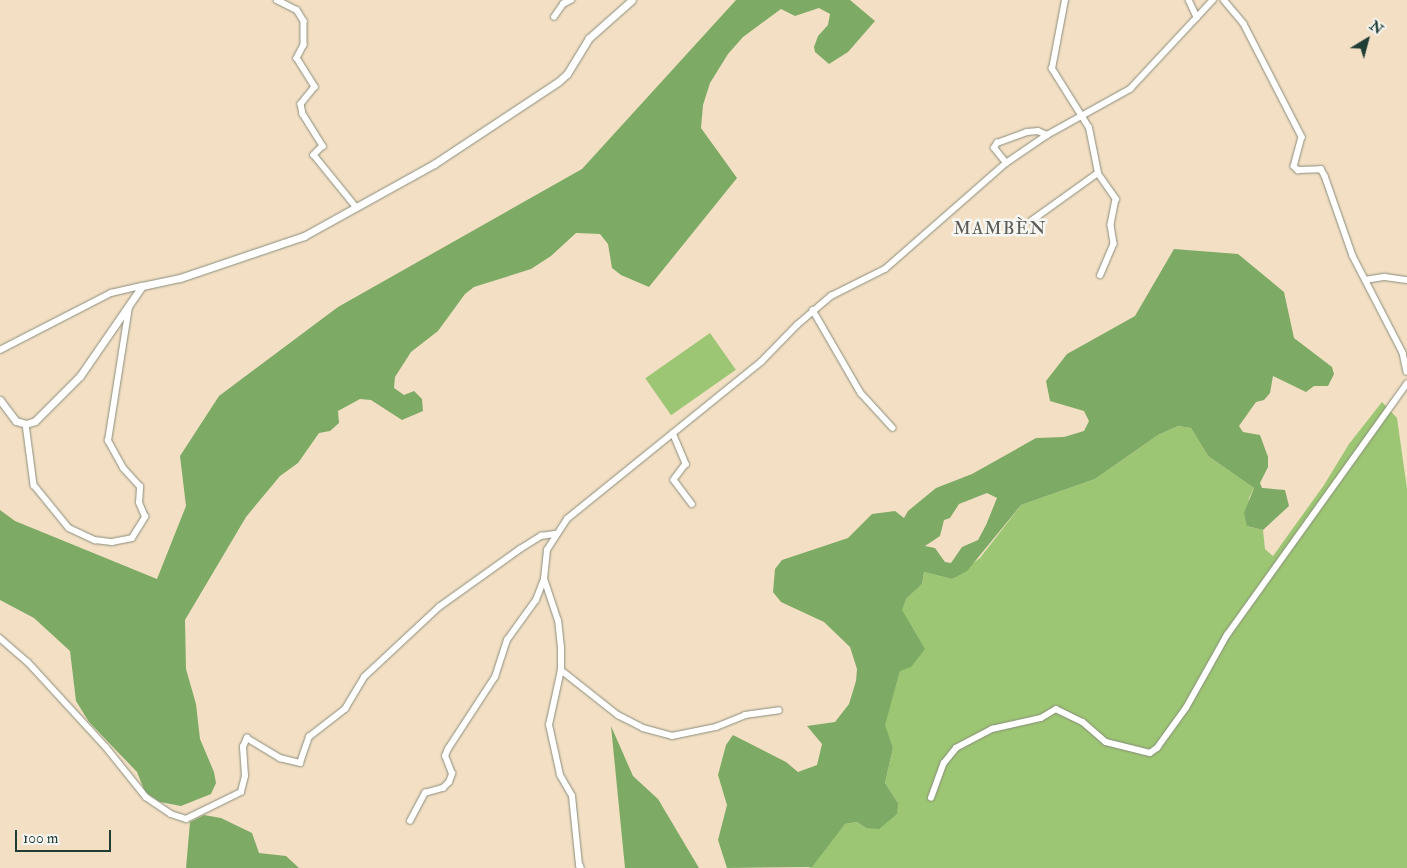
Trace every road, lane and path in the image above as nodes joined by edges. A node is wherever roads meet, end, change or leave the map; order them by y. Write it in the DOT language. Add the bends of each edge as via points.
graph roads {
  1 [pos="277,0"];
  2 [pos="571,0"];
  3 [pos="632,0"];
  4 [pos="1066,0"];
  5 [pos="1189,0"];
  6 [pos="1213,0"];
  7 [pos="1224,0"];
  8 [pos="554,17"];
  9 [pos="1197,17"];
  10 [pos="1080,118"];
  11 [pos="1047,135"];
  12 [pos="1006,163"];
  13 [pos="1098,173"];
  14 [pos="357,208"];
  15 [pos="1031,221"];
  16 [pos="1101,275"];
  17 [pos="1365,280"];
  18 [pos="1407,280"];
  19 [pos="142,286"];
  20 [pos="129,308"];
  21 [pos="813,310"];
  22 [pos="0,350"];
  23 [pos="1407,372"];
  24 [pos="1407,384"];
  25 [pos="0,400"];
  26 [pos="26,424"];
  27 [pos="893,428"];
  28 [pos="673,433"];
  29 [pos="692,504"];
  30 [pos="556,534"];
  31 [pos="544,579"];
  32 [pos="0,638"];
  33 [pos="561,670"];
  34 [pos="779,710"];
  35 [pos="931,798"];
  36 [pos="410,821"];
  37 [pos="580,866"];
  1 -- 14 [label="street" via="297,10 304,21 304,45 297,58 315,87 301,104 303,114 323,146 314,155"];
  2 -- 8 [label="street" via="563,4"];
  3 -- 14 [label="street" via="589,38 567,74 558,82 434,164"];
  4 -- 10 [label="street" via="1052,68"];
  5 -- 9 [label="street"];
  6 -- 9 [label="street"];
  7 -- 17 [label="street" via="1244,24 1302,137 1294,166 1298,170 1321,169"];
  9 -- 10 [label="street" via="1130,89"];
  10 -- 11 [label="street"];
  10 -- 13 [label="street" via="1089,128"];
  11 -- 12 [label="street"];
  11 -- 12 [label="street" via="1038,131 1026,132 997,143 994,148"];
  12 -- 21 [label="street" via="885,269 831,296"];
  13 -- 15 [label="street"];
  13 -- 16 [label="street" via="1116,199 1111,225 1114,244"];
  14 -- 19 [label="street" via="304,236 180,278"];
  17 -- 18 [label="street" via="1385,277"];
  17 -- 23 [label="street" via="1403,353"];
  19 -- 20 [label="street"];
  19 -- 22 [label="street" via="111,292"];
  20 -- 26 [label="street" via="58,401 35,421"];
  20 -- 26 [label="street" via="108,442 123,468 140,487 139,503 145,517 132,538 112,542 96,540 69,528 34,485"];
  21 -- 27 [label="street" via="861,393"];
  21 -- 28 [label="street" via="761,362"];
  24 -- 35 [label="street" via="1226,635 1186,708 1158,748 1150,753 1106,742 1083,722 1056,709 1040,718 992,729 956,748 944,763"];
  25 -- 26 [label="street" via="16,421"];
  28 -- 29 [label="street" via="686,464 674,480"];
  28 -- 30 [label="street" via="590,498"];
  30 -- 31 [label="street" via="547,550"];
  30 -- 32 [label="street" via="541,536 520,549 439,607 372,669 345,709 309,736 300,762 280,758 248,738 243,747 246,776 241,792 186,819 171,814 146,797 86,725"];
  31 -- 33 [label="street" via="558,621"];
  31 -- 36 [label="street" via="536,600 507,640 495,677 448,749 445,756 452,774 449,782 443,788 425,793"];
  33 -- 34 [label="street" via="618,715 643,728 672,736 716,727 745,715"];
  33 -- 37 [label="street" via="549,725 560,776 572,796"];
}
